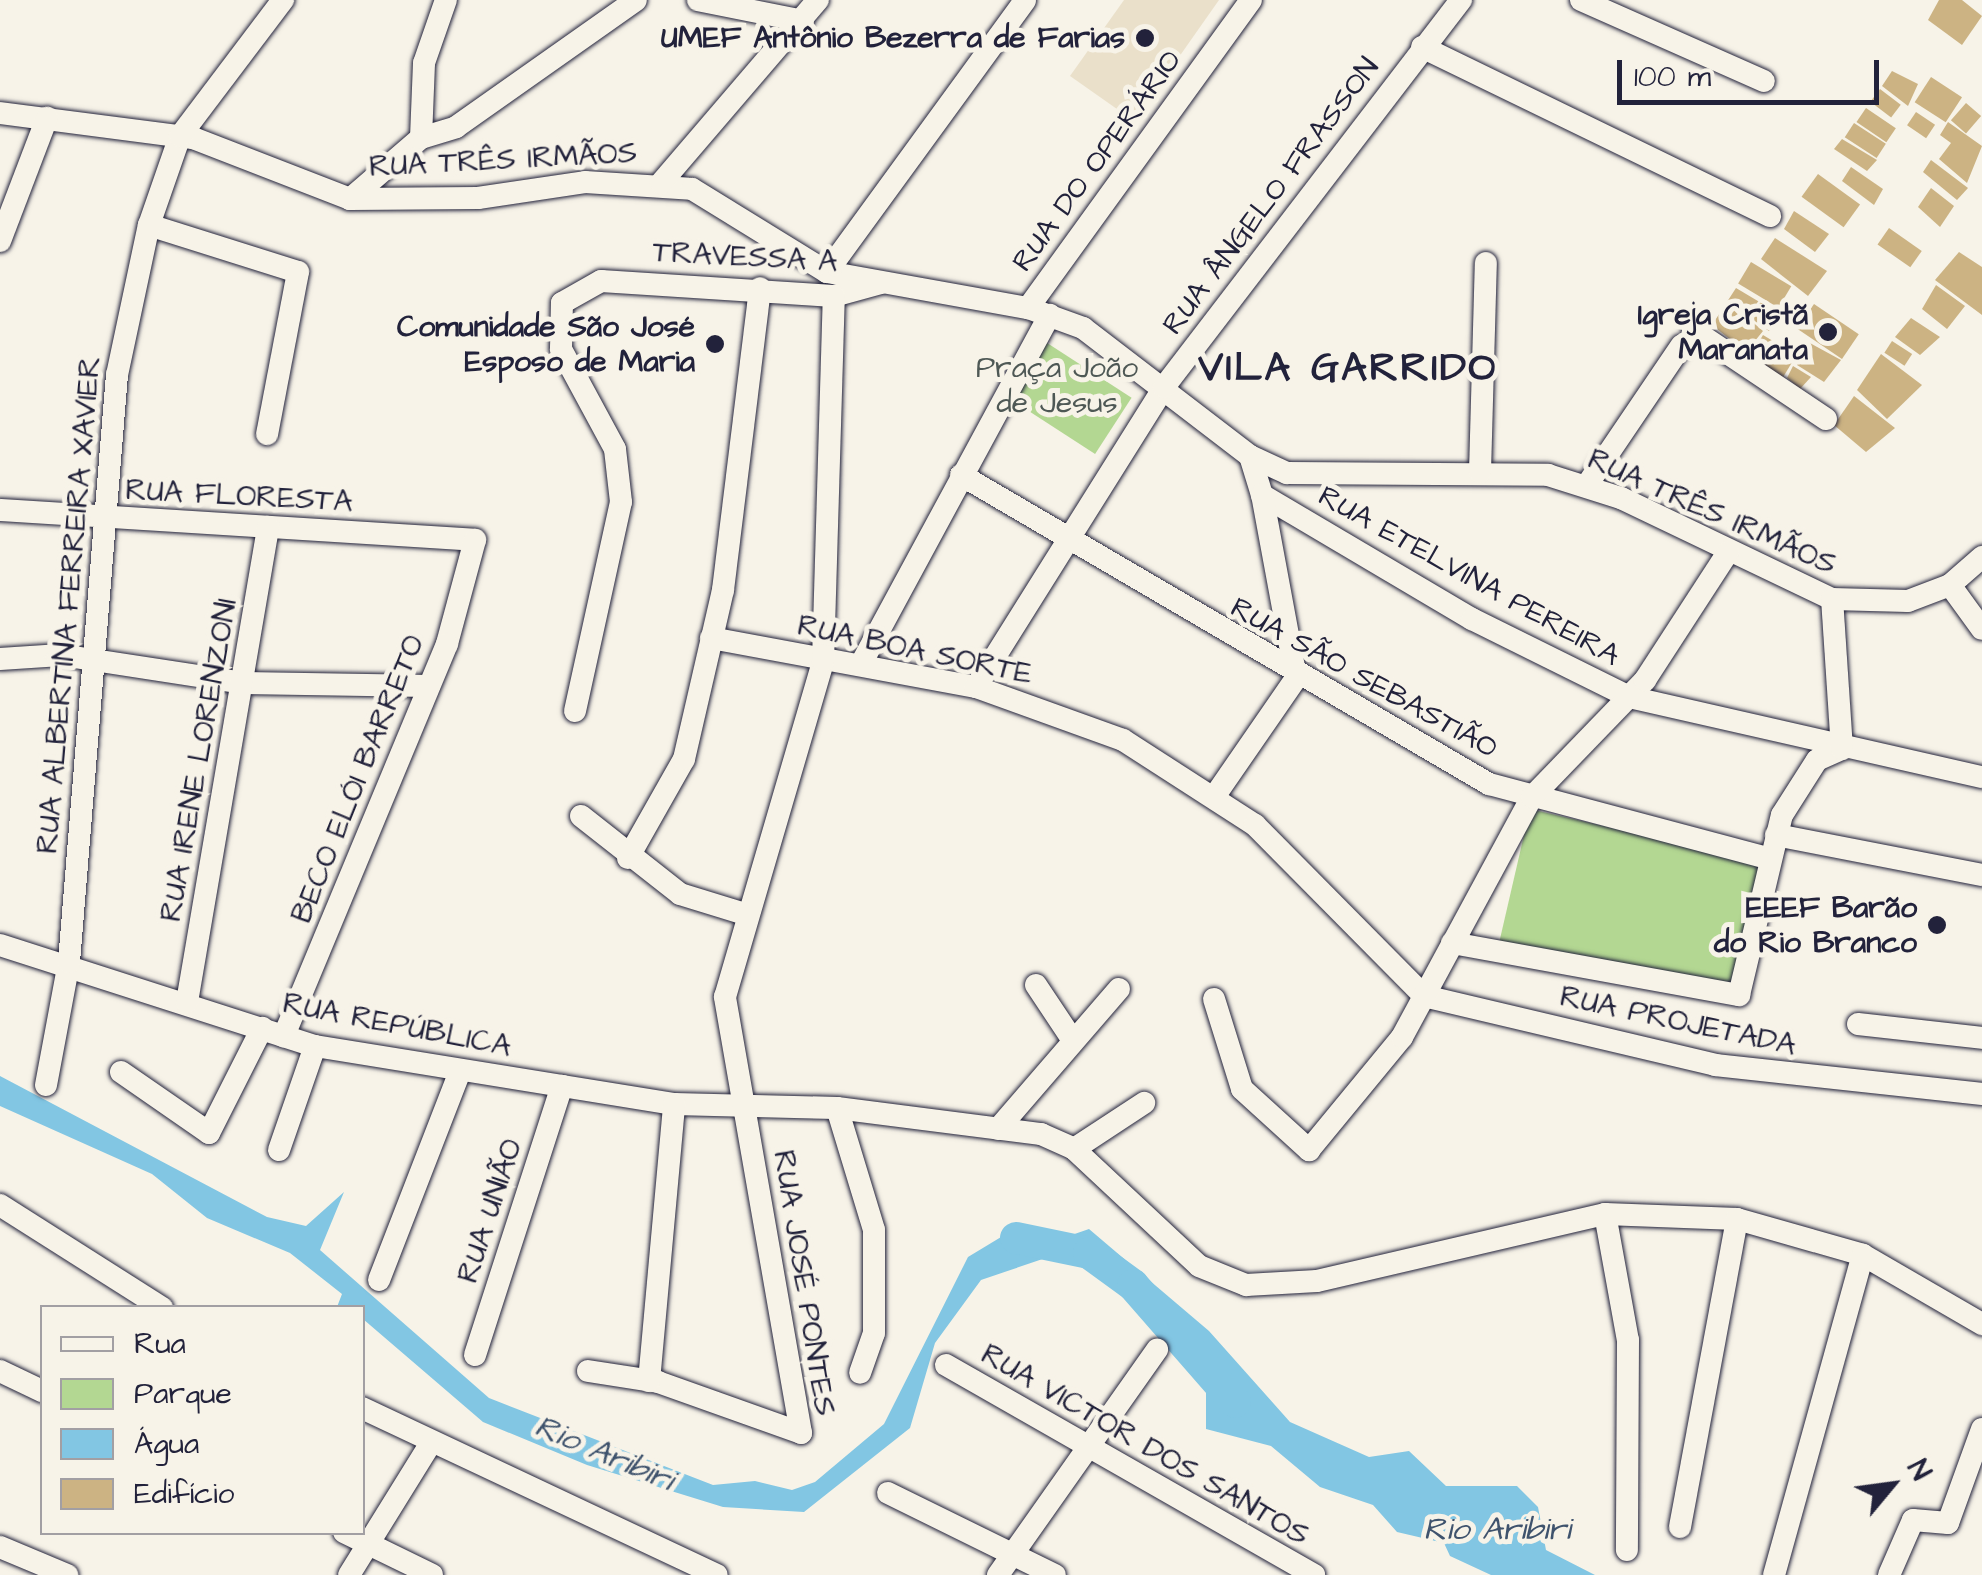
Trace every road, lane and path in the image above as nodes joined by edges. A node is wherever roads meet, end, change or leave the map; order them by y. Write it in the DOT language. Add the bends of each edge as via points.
graph roads {
  1 [pos="283,0"];
  2 [pos="446,0"];
  3 [pos="636,0"];
  4 [pos="698,0"];
  5 [pos="818,0"];
  6 [pos="1025,0"];
  7 [pos="1251,0"];
  8 [pos="1461,0"];
  9 [pos="1581,0"];
  10 [pos="803,22"];
  11 [pos="1422,47"];
  12 [pos="1764,81"];
  13 [pos="0,113"];
  14 [pos="47,118"];
  15 [pos="180,136"];
  16 [pos="422,138"];
  17 [pos="661,182"];
  18 [pos="350,198"];
  19 [pos="1770,216"];
  20 [pos="149,225"];
  21 [pos="0,240"];
  22 [pos="1486,264"];
  23 [pos="827,272"];
  24 [pos="885,282"];
  25 [pos="760,288"];
  26 [pos="834,296"];
  27 [pos="1039,312"];
  28 [pos="1164,388"];
  29 [pos="1826,419"];
  30 [pos="267,434"];
  31 [pos="1250,456"];
  32 [pos="1480,472"];
  33 [pos="961,475"];
  34 [pos="1587,485"];
  35 [pos="1262,494"];
  36 [pos="0,510"];
  37 [pos="106,519"];
  38 [pos="268,528"];
  39 [pos="474,540"];
  40 [pos="1069,540"];
  41 [pos="1728,552"];
  42 [pos="1982,557"];
  43 [pos="1950,584"];
  44 [pos="1832,599"];
  45 [pos="1982,629"];
  46 [pos="711,638"];
  47 [pos="0,659"];
  48 [pos="823,661"];
  49 [pos="89,662"];
  50 [pos="861,664"];
  51 [pos="1296,678"];
  52 [pos="244,683"];
  53 [pos="430,686"];
  54 [pos="976,687"];
  55 [pos="1629,698"];
  56 [pos="575,711"];
  57 [pos="1842,749"];
  58 [pos="1982,777"];
  59 [pos="1214,797"];
  60 [pos="1532,798"];
  61 [pos="581,816"];
  62 [pos="1776,835"];
  63 [pos="628,858"];
  64 [pos="1770,858"];
  65 [pos="1982,875"];
  66 [pos="744,914"];
  67 [pos="1452,943"];
  68 [pos="0,945"];
  69 [pos="68,962"];
  70 [pos="1036,985"];
  71 [pos="1119,989"];
  72 [pos="1424,996"];
  73 [pos="1214,999"];
  74 [pos="187,1002"];
  75 [pos="1858,1024"];
  76 [pos="273,1032"];
  77 [pos="1072,1038"];
  78 [pos="1982,1038"];
  79 [pos="315,1046"];
  80 [pos="460,1070"];
  81 [pos="121,1072"];
  82 [pos="46,1085"];
  83 [pos="562,1086"];
  84 [pos="1982,1094"];
  85 [pos="1144,1103"];
  86 [pos="674,1104"];
  87 [pos="741,1108"];
  88 [pos="837,1108"];
  89 [pos="998,1129"];
  90 [pos="1074,1149"];
  91 [pos="279,1150"];
  92 [pos="0,1205"];
  93 [pos="1604,1214"];
  94 [pos="1737,1219"];
  95 [pos="1863,1256"];
  96 [pos="379,1280"];
  97 [pos="157,1305"];
  98 [pos="1982,1324"];
  99 [pos="1157,1350"];
  100 [pos="475,1355"];
  101 [pos="946,1365"];
  102 [pos="0,1371"];
  103 [pos="588,1371"];
  104 [pos="860,1373"];
  105 [pos="650,1381"];
  106 [pos="40,1390"];
  107 [pos="365,1410"];
  108 [pos="1982,1428"];
  109 [pos="431,1443"];
  110 [pos="1091,1451"];
  111 [pos="888,1493"];
  112 [pos="1680,1527"];
  113 [pos="350,1535"];
  114 [pos="372,1546"];
  115 [pos="0,1547"];
  116 [pos="1627,1550"];
  117 [pos="1013,1552"];
  118 [pos="673,1566"];
  119 [pos="1308,1574"];
  120 [pos="68,1575"];
  121 [pos="350,1575"];
  122 [pos="432,1575"];
  123 [pos="716,1575"];
  124 [pos="998,1575"];
  125 [pos="1056,1575"];
  126 [pos="1774,1575"];
  127 [pos="1889,1575"];
  1 -- 15 [label="street, RUA ALBERTINA FERREIRA XAVIER"];
  2 -- 16 [label="street" via="424,63"];
  3 -- 16 [label="street" via="456,127"];
  4 -- 10 [label="street"];
  5 -- 10 [label="street"];
  6 -- 23 [label="street"];
  7 -- 27 [label="street, RUA DO OPERÁRIO"];
  8 -- 11 [label="street, RUA ÂNGELO FRASSON"];
  9 -- 12 [label="street"];
  10 -- 17 [label="street"];
  11 -- 19 [label="street"];
  11 -- 28 [label="street, RUA ÂNGELO FRASSON"];
  13 -- 14 [label="street, RUA TRÊS IRMÃOS"];
  14 -- 15 [label="street, RUA TRÊS IRMÃOS"];
  14 -- 21 [label="street"];
  15 -- 18 [label="street, RUA TRÊS IRMÃOS"];
  15 -- 20 [label="street, RUA ALBERTINA FERREIRA XAVIER"];
  16 -- 18 [label="street"];
  17 -- 18 [label="street, RUA TRÊS IRMÃOS"];
  17 -- 23 [label="street, RUA TRÊS IRMÃOS" via="731,206"];
  20 -- 30 [label="street" via="298,272"];
  20 -- 37 [label="street, RUA ALBERTINA FERREIRA XAVIER" via="116,375"];
  22 -- 32 [label="street"];
  23 -- 24 [label="street, RUA TRÊS IRMÃOS"];
  24 -- 26 [label="street, TRAVESSA A"];
  24 -- 27 [label="street, RUA TRÊS IRMÃOS"];
  25 -- 26 [label="street, TRAVESSA A"];
  25 -- 46 [label="street"];
  25 -- 56 [label="street, TRAVESSA A" via="601,281 562,302 561,349 615,448 621,502"];
  26 -- 48 [label="street"];
  27 -- 28 [label="street, RUA TRÊS IRMÃOS" via="1124,352"];
  27 -- 33 [label="street, RUA DO OPERÁRIO"];
  28 -- 31 [label="street, RUA TRÊS IRMÃOS"];
  28 -- 40 [label="street, RUA ÂNGELO FRASSON"];
  29 -- 34 [label="street" via="1687,338"];
  31 -- 32 [label="street, RUA TRÊS IRMÃOS" via="1307,478"];
  31 -- 35 [label="street"];
  32 -- 34 [label="street, RUA TRÊS IRMÃOS"];
  33 -- 40 [label="street, RUA SÃO SEBASTIÃO"];
  33 -- 50 [label="street, RUA DO OPERÁRIO"];
  34 -- 41 [label="street, RUA TRÊS IRMÃOS"];
  35 -- 51 [label="street"];
  35 -- 55 [label="street, RUA ETELVINA PEREIRA" via="1472,619"];
  36 -- 37 [label="street, RUA FLORESTA"];
  37 -- 38 [label="street, RUA FLORESTA"];
  37 -- 49 [label="street, RUA ALBERTINA FERREIRA XAVIER"];
  38 -- 39 [label="street, RUA FLORESTA"];
  38 -- 52 [label="street, RUA IRENE LORENZONI"];
  39 -- 53 [label="street, BECO ELÓI BARRETO"];
  40 -- 51 [label="street, RUA SÃO SEBASTIÃO"];
  40 -- 54 [label="street, RUA ÂNGELO FRASSON"];
  41 -- 44 [label="street, RUA TRÊS IRMÃOS"];
  41 -- 55 [label="street"];
  42 -- 43 [label="street, RUA TRÊS IRMÃOS"];
  43 -- 44 [label="street, RUA TRÊS IRMÃOS" via="1908,601"];
  43 -- 45 [label="street"];
  44 -- 57 [label="street"];
  46 -- 48 [label="street, RUA BOA SORTE"];
  46 -- 63 [label="street" via="684,759"];
  47 -- 49 [label="street"];
  48 -- 50 [label="street, RUA BOA SORTE"];
  48 -- 66 [label="street"];
  49 -- 52 [label="street"];
  49 -- 69 [label="street, RUA ALBERTINA FERREIRA XAVIER"];
  50 -- 54 [label="street, RUA BOA SORTE"];
  51 -- 59 [label="street"];
  51 -- 60 [label="street, RUA SÃO SEBASTIÃO"];
  52 -- 53 [label="street"];
  52 -- 74 [label="street, RUA IRENE LORENZONI"];
  53 -- 76 [label="street, BECO ELÓI BARRETO"];
  54 -- 59 [label="street, RUA BOA SORTE" via="1123,740"];
  55 -- 57 [label="street, RUA ETELVINA PEREIRA"];
  55 -- 60 [label="street"];
  57 -- 58 [label="street, RUA ETELVINA PEREIRA"];
  57 -- 62 [label="street" via="1817,760"];
  59 -- 72 [label="street, RUA BOA SORTE" via="1320,883"];
  60 -- 64 [label="street, RUA SÃO SEBASTIÃO"];
  60 -- 67 [label="street"];
  61 -- 63 [label="street"];
  62 -- 64 [label="street"];
  62 -- 65 [label="street"];
  63 -- 66 [label="street" via="680,894"];
  64 -- 67 [label="street" via="1738,995"];
  66 -- 87 [label="street" via="725,998"];
  67 -- 72 [label="street"];
  68 -- 69 [label="street, RUA REPÚBLICA"];
  69 -- 74 [label="street, RUA REPÚBLICA"];
  69 -- 82 [label="street, RUA ALBERTINA FERREIRA XAVIER"];
  70 -- 77 [label="street"];
  71 -- 77 [label="street"];
  72 -- 73 [label="street" via="1357,1101 1309,1150 1242,1089"];
  72 -- 84 [label="street, RUA PROJETADA" via="1725,1067"];
  74 -- 76 [label="street, RUA REPÚBLICA"];
  75 -- 78 [label="street"];
  76 -- 79 [label="street, RUA REPÚBLICA"];
  76 -- 81 [label="street, BECO ELÓI BARRETO" via="210,1133"];
  77 -- 89 [label="street"];
  79 -- 80 [label="street, RUA REPÚBLICA"];
  79 -- 91 [label="street"];
  80 -- 83 [label="street, RUA REPÚBLICA"];
  80 -- 96 [label="street"];
  83 -- 86 [label="street, RUA REPÚBLICA"];
  83 -- 100 [label="street, RUA UNIÃO"];
  85 -- 90 [label="street"];
  86 -- 87 [label="street, RUA REPÚBLICA"];
  86 -- 105 [label="street"];
  87 -- 88 [label="street, RUA REPÚBLICA"];
  87 -- 105 [label="street, RUA JOSÉ PONTES" via="765,1186 801,1433"];
  88 -- 89 [label="street, RUA REPÚBLICA"];
  88 -- 104 [label="street" via="874,1230 874,1333"];
  89 -- 90 [label="street, RUA REPÚBLICA"];
  90 -- 93 [label="street" via="1199,1266 1246,1285 1317,1281"];
  92 -- 97 [label="street"];
  93 -- 94 [label="street"];
  93 -- 116 [label="street" via="1628,1340"];
  94 -- 95 [label="street"];
  94 -- 112 [label="street"];
  95 -- 98 [label="street"];
  95 -- 126 [label="street"];
  99 -- 110 [label="street"];
  101 -- 110 [label="street, RUA VICTOR DOS SANTOS"];
  102 -- 106 [label="street"];
  103 -- 105 [label="street, RUA JOSÉ PONTES"];
  107 -- 109 [label="street"];
  108 -- 127 [label="street" via="1948,1523 1914,1520"];
  109 -- 114 [label="street"];
  109 -- 118 [label="street"];
  110 -- 117 [label="street"];
  110 -- 119 [label="street, RUA VICTOR DOS SANTOS"];
  111 -- 117 [label="street"];
  113 -- 114 [label="street"];
  114 -- 121 [label="street"];
  114 -- 122 [label="street"];
  115 -- 120 [label="street"];
  117 -- 124 [label="street"];
  117 -- 125 [label="street"];
  118 -- 123 [label="street"];
}
